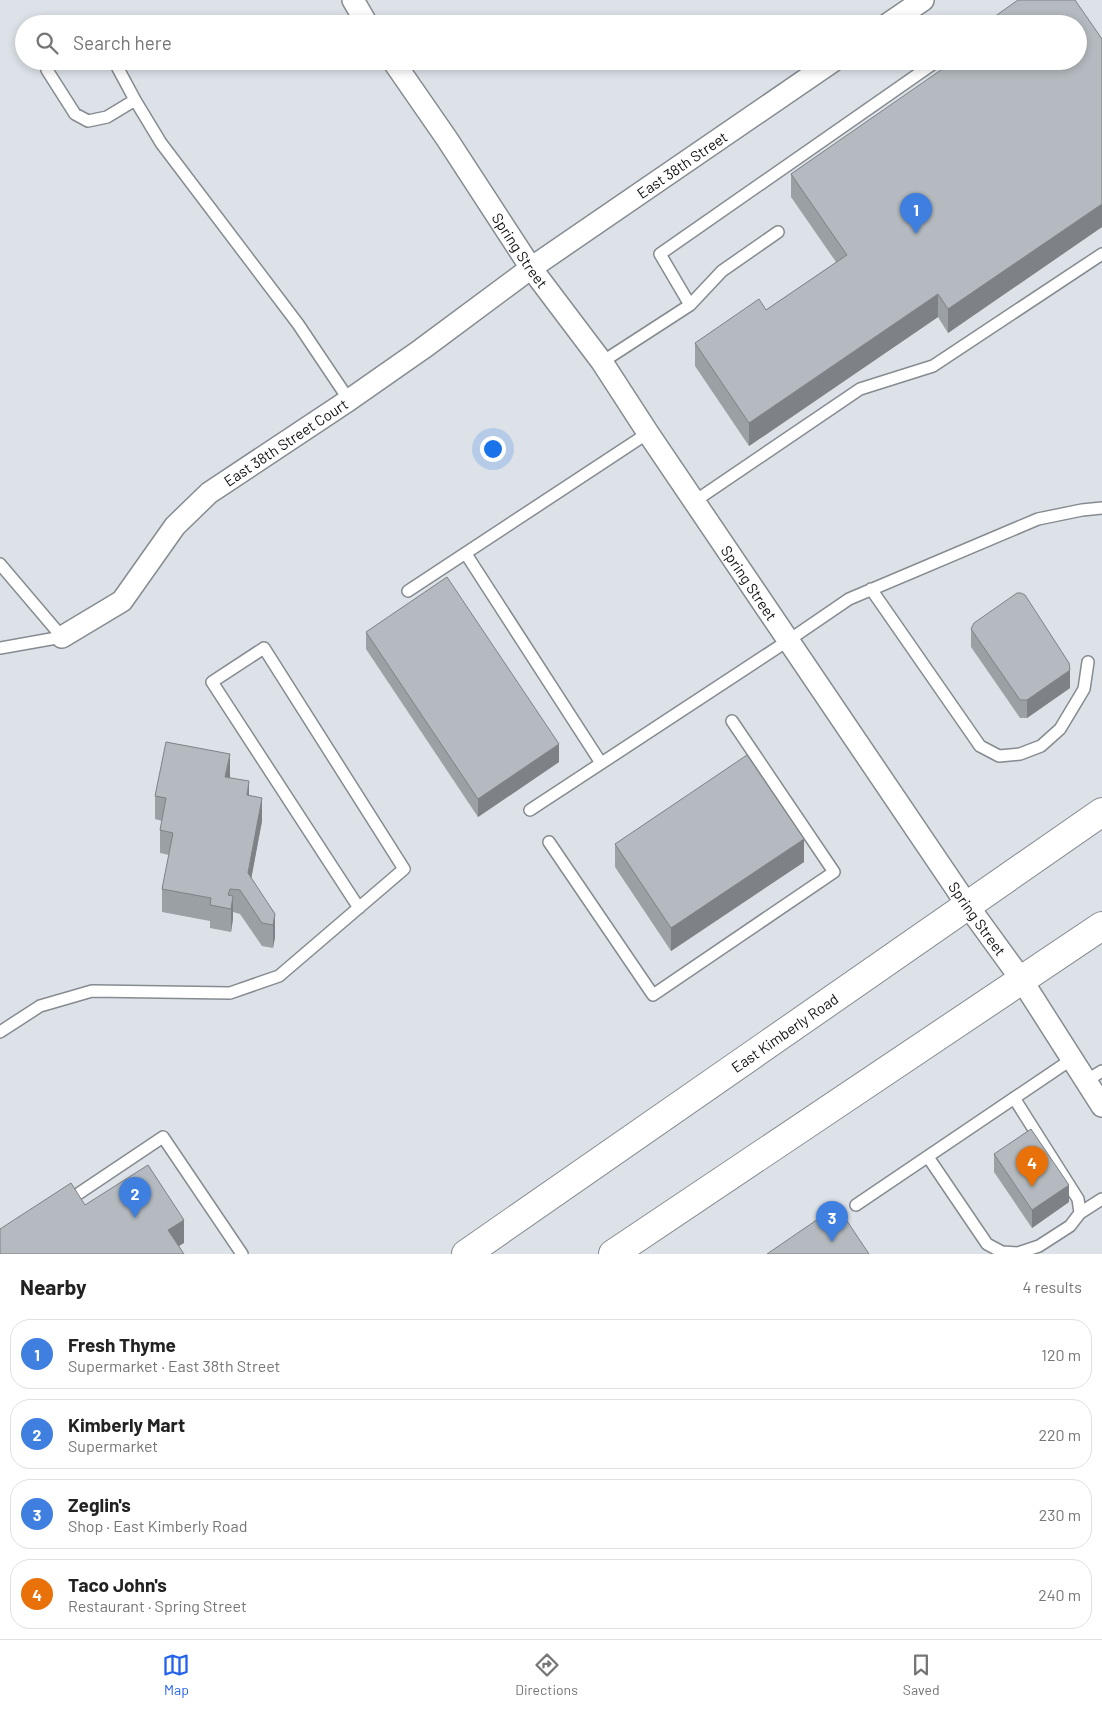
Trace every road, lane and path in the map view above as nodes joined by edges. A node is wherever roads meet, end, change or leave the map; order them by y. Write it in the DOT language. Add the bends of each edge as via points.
graph roads {
  1 [pos="353,0"];
  2 [pos="923,0"];
  3 [pos="362,15"];
  4 [pos="901,15"];
  5 [pos="47,70"];
  6 [pos="119,70"];
  7 [pos="399,70"];
  8 [pos="820,70"];
  9 [pos="924,70"];
  10 [pos="135,100"];
  11 [pos="778,232"];
  12 [pos="1102,254"];
  13 [pos="531,268"];
  14 [pos="690,305"];
  15 [pos="602,362"];
  16 [pos="349,400"];
  17 [pos="648,433"];
  18 [pos="695,501"];
  19 [pos="1102,508"];
  20 [pos="466,554"];
  21 [pos="0,564"];
  22 [pos="872,589"];
  23 [pos="408,591"];
  24 [pos="62,637"];
  25 [pos="789,640"];
  26 [pos="0,648"];
  27 [pos="1088,662"];
  28 [pos="732,721"];
  29 [pos="601,763"];
  30 [pos="530,810"];
  31 [pos="1102,812"];
  32 [pos="549,842"];
  33 [pos="968,906"];
  34 [pos="359,908"];
  35 [pos="1102,926"];
  36 [pos="1021,979"];
  37 [pos="0,1032"];
  38 [pos="1072,1059"];
  39 [pos="1094,1076"];
  40 [pos="1014,1098"];
  41 [pos="1102,1106"];
  42 [pos="928,1157"];
  43 [pos="1102,1199"];
  44 [pos="856,1205"];
  45 [pos="57,1208"];
  46 [pos="1080,1213"];
  47 [pos="242,1254"];
  48 [pos="466,1254"];
  49 [pos="613,1254"];
  1 -- 3 [label="street"];
  2 -- 4 [label="street"];
  5 -- 10 [label="lane" via="75,114 88,121 106,117"];
  6 -- 10 [label="lane"];
  7 -- 13 [label="street, Spring Street"];
  8 -- 13 [label="street, East 38th Street"];
  9 -- 14 [label="lane" via="660,254"];
  10 -- 16 [label="lane" via="160,143 298,324"];
  11 -- 14 [label="lane" via="722,271"];
  12 -- 18 [label="lane" via="933,366 860,389"];
  13 -- 15 [label="street, Spring Street"];
  13 -- 16 [label="street, East 38th Street Court"];
  14 -- 15 [label="lane"];
  15 -- 17 [label="street, Spring Street"];
  16 -- 24 [label="street, East 38th Street Court" via="209,493 175,526 122,601"];
  17 -- 18 [label="street, Spring Street"];
  17 -- 20 [label="lane"];
  18 -- 25 [label="street, Spring Street"];
  19 -- 22 [label="lane" via="1038,519"];
  20 -- 23 [label="lane"];
  20 -- 29 [label="lane"];
  21 -- 24 [label="lane"];
  22 -- 25 [label="lane" via="849,598"];
  22 -- 27 [label="lane" via="980,746 999,756 1020,754 1041,746 1060,729 1084,689"];
  24 -- 26 [label="lane"];
  25 -- 29 [label="lane"];
  25 -- 33 [label="street, Spring Street"];
  28 -- 32 [label="lane" via="834,872 653,995"];
  29 -- 30 [label="lane"];
  31 -- 33 [label="main road, East Kimberly Road"];
  33 -- 36 [label="street, Spring Street"];
  33 -- 48 [label="main road, East Kimberly Road"];
  34 -- 34 [label="lane" via="404,870 264,648 212,682"];
  34 -- 37 [label="lane" via="279,976 230,993 92,991 40,1006"];
  35 -- 36 [label="main road"];
  36 -- 38 [label="street, Spring Street"];
  36 -- 49 [label="main road"];
  38 -- 39 [label="street, Spring Street"];
  38 -- 40 [label="lane"];
  39 -- 41 [label="street, Spring Street"];
  40 -- 42 [label="lane"];
  40 -- 46 [label="lane" via="1078,1198"];
  42 -- 44 [label="lane"];
  42 -- 46 [label="lane" via="987,1244 1002,1252 1018,1254 1039,1246 1070,1226"];
  43 -- 46 [label="lane"];
  45 -- 47 [label="lane" via="162,1137"];
}
